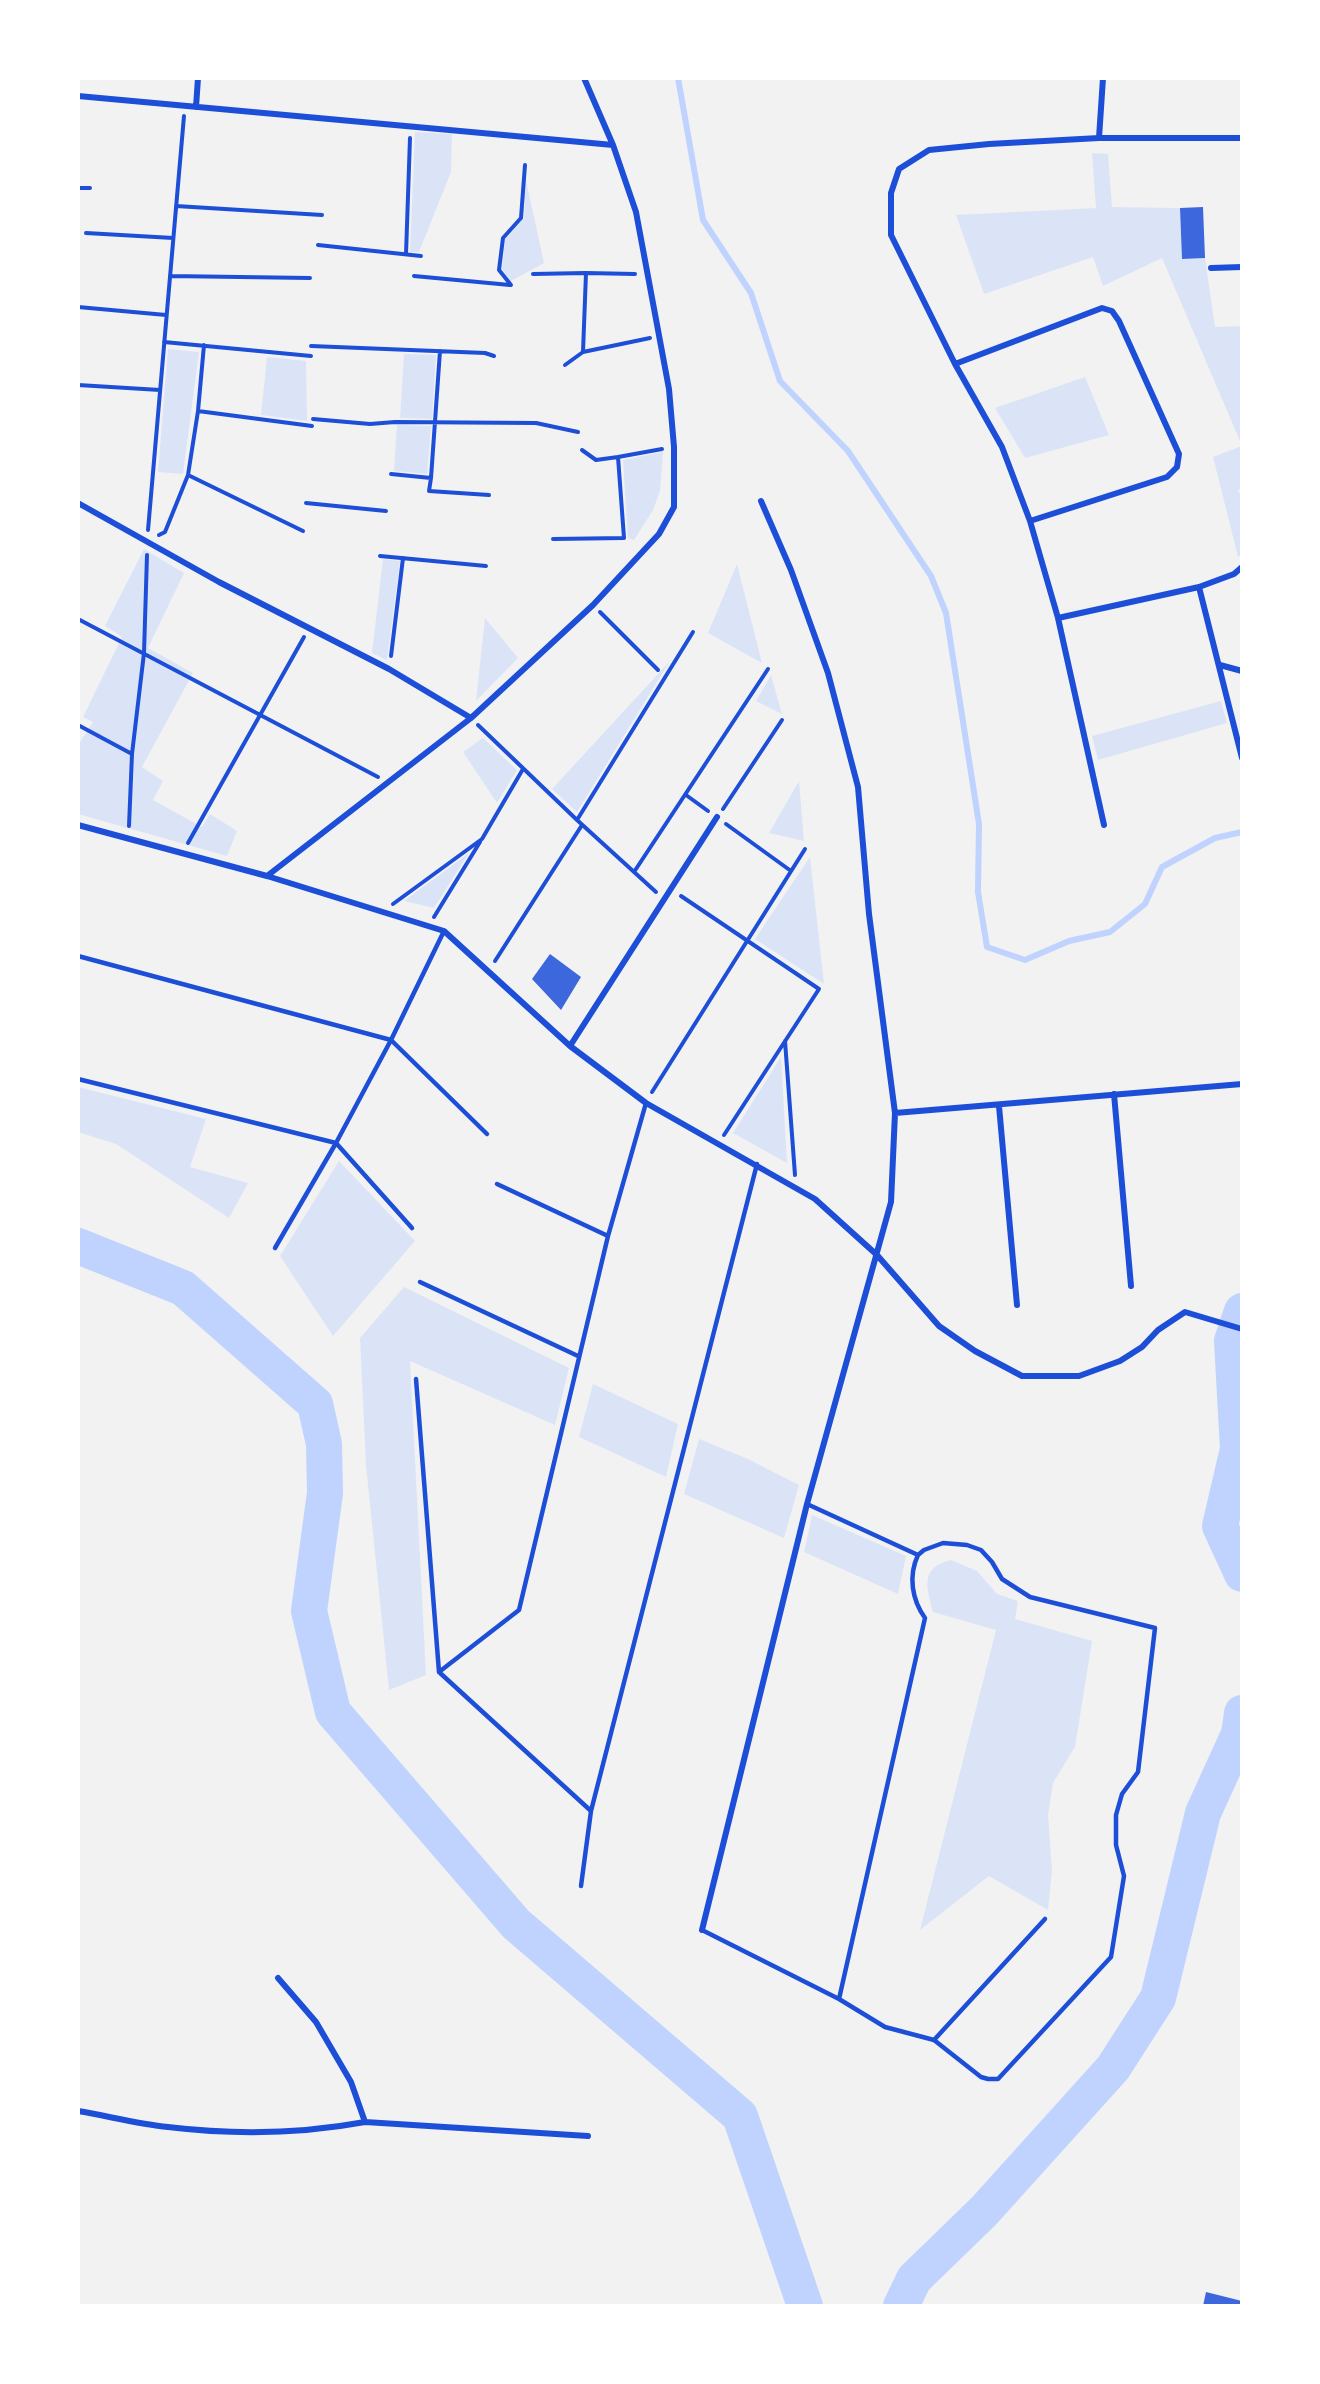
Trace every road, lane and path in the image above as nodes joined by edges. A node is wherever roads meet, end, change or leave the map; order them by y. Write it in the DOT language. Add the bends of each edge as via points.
graph roads {
  1 [pos="198,78"];
  2 [pos="584,78"];
  3 [pos="1103,78"];
  4 [pos="78,96"];
  5 [pos="185,106"];
  6 [pos="195,107"];
  7 [pos="410,126"];
  8 [pos="1099,138"];
  9 [pos="1242,138"];
  10 [pos="612,145"];
  11 [pos="525,165"];
  12 [pos="78,188"];
  13 [pos="90,188"];
  14 [pos="176,206"];
  15 [pos="322,215"];
  16 [pos="86,233"];
  17 [pos="173,238"];
  18 [pos="318,245"];
  19 [pos="406,254"];
  20 [pos="421,256"];
  21 [pos="1242,267"];
  22 [pos="1211,268"];
  23 [pos="586,273"];
  24 [pos="533,274"];
  25 [pos="647,274"];
  26 [pos="170,276"];
  27 [pos="414,276"];
  28 [pos="310,278"];
  29 [pos="78,307"];
  30 [pos="166,315"];
  31 [pos="659,336"];
  32 [pos="164,342"];
  33 [pos="204,345"];
  34 [pos="311,346"];
  35 [pos="440,351"];
  36 [pos="583,352"];
  37 [pos="311,356"];
  38 [pos="494,356"];
  39 [pos="955,364"];
  40 [pos="565,365"];
  41 [pos="78,385"];
  42 [pos="160,390"];
  43 [pos="198,411"];
  44 [pos="313,419"];
  45 [pos="435,422"];
  46 [pos="312,426"];
  47 [pos="578,432"];
  48 [pos="674,447"];
  49 [pos="582,450"];
  50 [pos="618,457"];
  51 [pos="390,474"];
  52 [pos="188,475"];
  53 [pos="431,478"];
  54 [pos="489,495"];
  55 [pos="761,501"];
  56 [pos="78,503"];
  57 [pos="306,503"];
  58 [pos="386,510"];
  59 [pos="1030,521"];
  60 [pos="303,531"];
  61 [pos="553,539"];
  62 [pos="147,540"];
  63 [pos="380,556"];
  64 [pos="403,558"];
  65 [pos="486,566"];
  66 [pos="1242,567"];
  67 [pos="1199,587"];
  68 [pos="593,605"];
  69 [pos="1058,618"];
  70 [pos="78,619"];
  71 [pos="308,629"];
  72 [pos="693,632"];
  73 [pos="144,653"];
  74 [pos="1220,665"];
  75 [pos="389,669"];
  76 [pos="658,669"];
  77 [pos="768,669"];
  78 [pos="1242,671"];
  79 [pos="261,714"];
  80 [pos="471,718"];
  81 [pos="782,720"];
  82 [pos="78,724"];
  83 [pos="132,754"];
  84 [pos="1242,758"];
  85 [pos="523,769"];
  86 [pos="386,782"];
  87 [pos="687,795"];
  88 [pos="717,817"];
  89 [pos="577,820"];
  90 [pos="78,825"];
  91 [pos="582,825"];
  92 [pos="1104,825"];
  93 [pos="482,838"];
  94 [pos="128,839"];
  95 [pos="805,849"];
  96 [pos="182,854"];
  97 [pos="791,871"];
  98 [pos="634,872"];
  99 [pos="267,876"];
  100 [pos="670,889"];
  101 [pos="664,899"];
  102 [pos="382,912"];
  103 [pos="428,926"];
  104 [pos="444,931"];
  105 [pos="747,942"];
  106 [pos="78,956"];
  107 [pos="488,972"];
  108 [pos="391,1040"];
  109 [pos="785,1041"];
  110 [pos="570,1046"];
  111 [pos="78,1079"];
  112 [pos="1242,1084"];
  113 [pos="1114,1094"];
  114 [pos="645,1103"];
  115 [pos="999,1106"];
  116 [pos="895,1113"];
  117 [pos="487,1134"];
  118 [pos="336,1143"];
  119 [pos="718,1143"];
  120 [pos="757,1164"];
  121 [pos="497,1184"];
  122 [pos="796,1188"];
  123 [pos="412,1228"];
  124 [pos="608,1236"];
  125 [pos="275,1248"];
  126 [pos="877,1255"];
  127 [pos="420,1282"];
  128 [pos="1131,1286"];
  129 [pos="1017,1305"];
  130 [pos="1242,1329"];
  131 [pos="578,1356"];
  132 [pos="416,1379"];
  133 [pos="807,1504"];
  134 [pos="918,1555"];
  135 [pos="439,1672"];
  136 [pos="591,1812"];
  137 [pos="581,1886"];
  138 [pos="1045,1919"];
  139 [pos="702,1930"];
  140 [pos="278,1978"];
  141 [pos="839,1999"];
  142 [pos="934,2040"];
  143 [pos="78,2111"];
  144 [pos="365,2122"];
  145 [pos="588,2136"];
  1 -- 6 [label="street"];
  2 -- 10 [label="street"];
  3 -- 8 [label="street"];
  4 -- 5 [label="street"];
  5 -- 6 [label="street"];
  5 -- 14 [label="path"];
  6 -- 7 [label="street"];
  7 -- 10 [label="street"];
  7 -- 19 [label="path"];
  8 -- 9 [label="street"];
  8 -- 39 [label="street" via="928,150 899,170 891,193 891,235"];
  10 -- 25 [label="street" via="636,212"];
  11 -- 27 [label="path" via="521,218 504,238 499,270 511,285"];
  12 -- 13 [label="path"];
  14 -- 15 [label="path"];
  14 -- 17 [label="path"];
  16 -- 17 [label="path"];
  17 -- 26 [label="path"];
  18 -- 19 [label="path"];
  19 -- 20 [label="path"];
  21 -- 22 [label="street"];
  23 -- 24 [label="path"];
  23 -- 25 [label="path"];
  23 -- 36 [label="path"];
  25 -- 31 [label="street"];
  26 -- 28 [label="path"];
  26 -- 30 [label="path"];
  29 -- 30 [label="path"];
  30 -- 32 [label="path"];
  31 -- 36 [label="path"];
  31 -- 48 [label="street"];
  32 -- 33 [label="path"];
  32 -- 42 [label="path"];
  33 -- 37 [label="path"];
  33 -- 43 [label="path"];
  34 -- 35 [label="path"];
  35 -- 38 [label="path"];
  35 -- 45 [label="path"];
  36 -- 40 [label="path"];
  39 -- 59 [label="street" via="1002,447"];
  39 -- 59 [label="street" via="1102,308 1112,311 1119,321 1179,454 1177,466 1167,477"];
  41 -- 42 [label="path"];
  42 -- 62 [label="path"];
  43 -- 46 [label="path"];
  43 -- 52 [label="path"];
  44 -- 45 [label="path" via="370,424"];
  45 -- 47 [label="path" via="536,423"];
  45 -- 53 [label="path"];
  48 -- 50 [label="path"];
  48 -- 68 [label="street" via="675,507 659,534"];
  49 -- 50 [label="path" via="596,460"];
  50 -- 61 [label="path" via="624,538"];
  51 -- 53 [label="path"];
  52 -- 60 [label="path"];
  52 -- 62 [label="path" via="165,532"];
  53 -- 54 [label="path" via="429,491"];
  55 -- 116 [label="street" via="828,673 858,787 869,914"];
  56 -- 62 [label="street"];
  57 -- 58 [label="path"];
  59 -- 69 [label="street"];
  62 -- 71 [label="street"];
  62 -- 73 [label="path"];
  63 -- 64 [label="path"];
  64 -- 65 [label="path"];
  64 -- 75 [label="path"];
  66 -- 67 [label="street"];
  67 -- 69 [label="street"];
  67 -- 74 [label="street"];
  68 -- 76 [label="path"];
  68 -- 80 [label="street"];
  69 -- 92 [label="street"];
  70 -- 73 [label="path"];
  71 -- 75 [label="street"];
  71 -- 79 [label="path"];
  72 -- 89 [label="path"];
  73 -- 79 [label="path"];
  73 -- 83 [label="path"];
  74 -- 78 [label="street"];
  74 -- 84 [label="street"];
  75 -- 80 [label="street"];
  77 -- 87 [label="path"];
  79 -- 86 [label="path"];
  79 -- 96 [label="path"];
  80 -- 85 [label="path"];
  80 -- 86 [label="street"];
  81 -- 88 [label="path"];
  82 -- 83 [label="path"];
  83 -- 94 [label="path"];
  85 -- 89 [label="path"];
  85 -- 93 [label="path"];
  86 -- 99 [label="street"];
  87 -- 88 [label="path"];
  87 -- 98 [label="path"];
  88 -- 97 [label="path"];
  88 -- 100 [label="street"];
  89 -- 91 [label="path"];
  90 -- 94 [label="street"];
  91 -- 98 [label="path"];
  91 -- 107 [label="path"];
  93 -- 102 [label="path"];
  93 -- 103 [label="path"];
  94 -- 96 [label="street"];
  95 -- 97 [label="path"];
  96 -- 99 [label="street"];
  97 -- 105 [label="path"];
  98 -- 101 [label="path"];
  99 -- 102 [label="street"];
  100 -- 101 [label="street"];
  100 -- 105 [label="path"];
  101 -- 110 [label="street"];
  102 -- 103 [label="street"];
  103 -- 104 [label="street"];
  104 -- 107 [label="street"];
  104 -- 108 [label="lane"];
  105 -- 109 [label="path" via="819,989"];
  105 -- 114 [label="path"];
  106 -- 108 [label="lane"];
  107 -- 110 [label="street"];
  108 -- 117 [label="lane"];
  108 -- 118 [label="lane"];
  109 -- 119 [label="path"];
  109 -- 122 [label="path"];
  110 -- 114 [label="street"];
  111 -- 118 [label="lane"];
  112 -- 113 [label="street"];
  113 -- 115 [label="street"];
  113 -- 128 [label="street"];
  114 -- 119 [label="street"];
  114 -- 124 [label="lane"];
  115 -- 116 [label="street"];
  115 -- 129 [label="street"];
  116 -- 126 [label="street" via="891,1202"];
  118 -- 123 [label="lane"];
  118 -- 125 [label="lane"];
  119 -- 120 [label="street"];
  120 -- 122 [label="street"];
  120 -- 136 [label="lane"];
  121 -- 124 [label="lane"];
  122 -- 126 [label="street" via="815,1199"];
  124 -- 131 [label="lane"];
  126 -- 130 [label="street" via="939,1326 1022,1376 1079,1376 1120,1361 1185,1312"];
  126 -- 133 [label="street"];
  127 -- 131 [label="lane"];
  131 -- 135 [label="lane" via="519,1610"];
  132 -- 135 [label="lane"];
  133 -- 134 [label="lane"];
  133 -- 139 [label="street"];
  134 -- 141 [label="lane" via="912,1588 925,1618"];
  134 -- 142 [label="lane" via="943,1543 968,1545 981,1550 1002,1579 1030,1597 1155,1628 1138,1772 1122,1794 1116,1815 1116,1845 1124,1876 1111,1957 998,2079 981,2077"];
  135 -- 136 [label="lane"];
  136 -- 137 [label="lane"];
  138 -- 142 [label="lane"];
  139 -- 141 [label="lane"];
  140 -- 144 [label="street" via="316,2022 351,2082"];
  141 -- 142 [label="lane" via="885,2027"];
  143 -- 144 [label="street" via="168,2127 266,2134"];
  144 -- 145 [label="street"];
}
